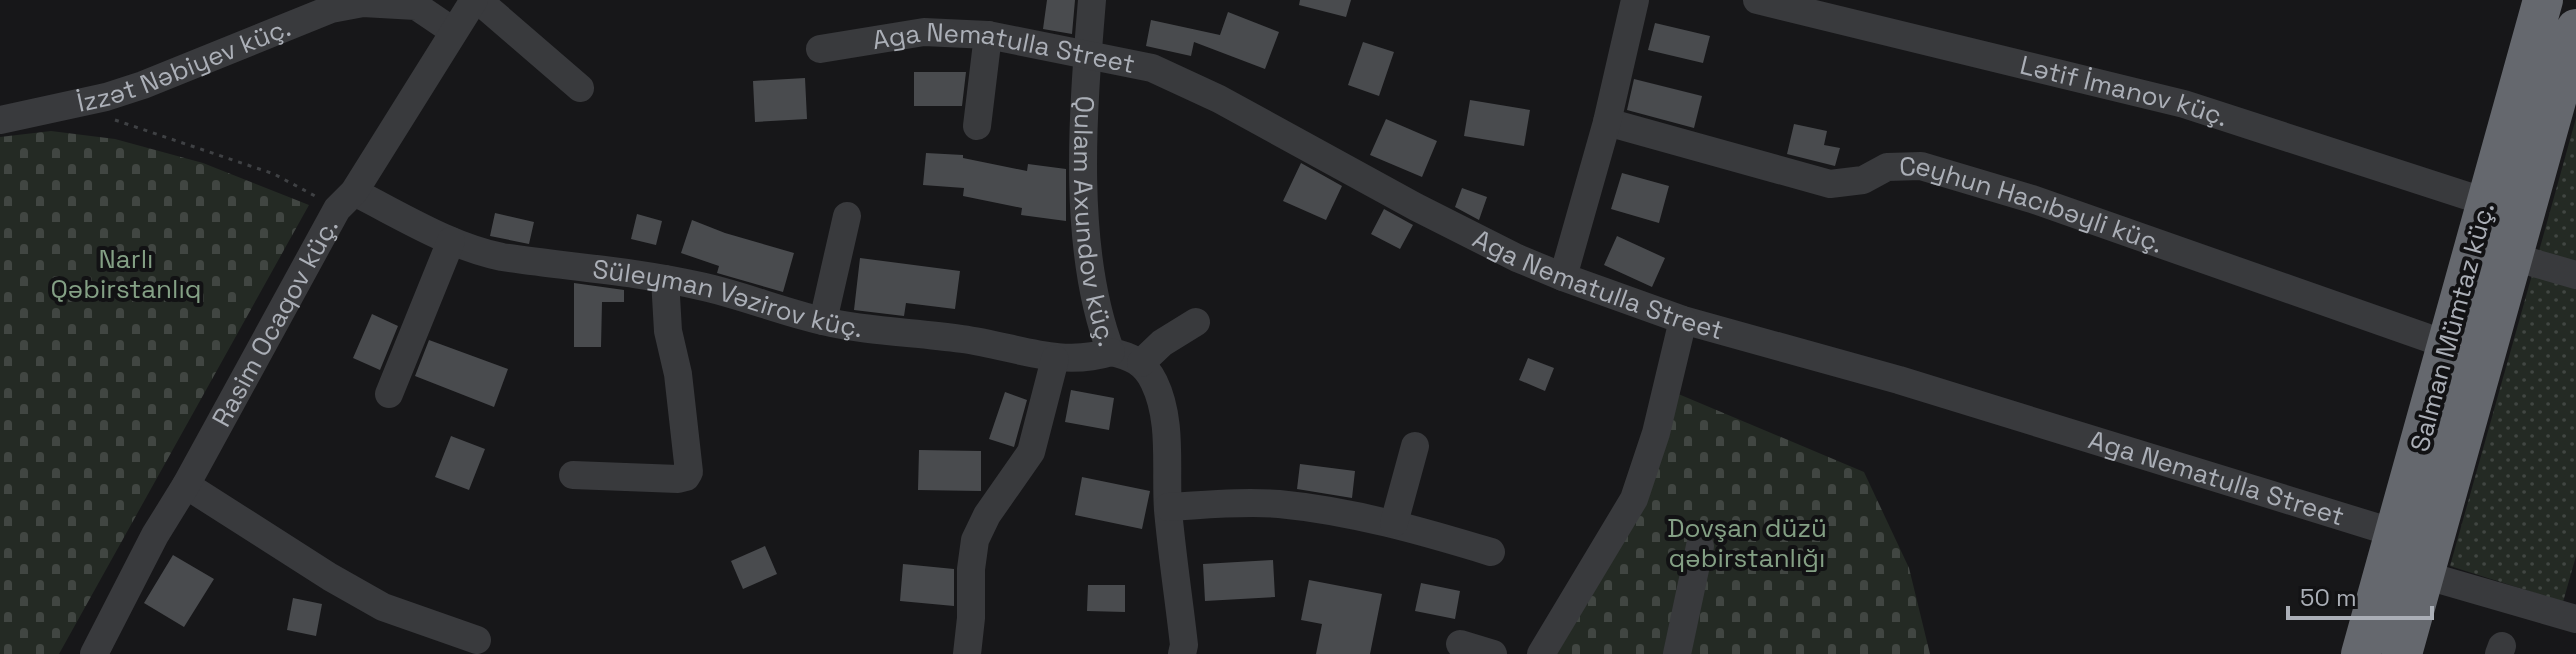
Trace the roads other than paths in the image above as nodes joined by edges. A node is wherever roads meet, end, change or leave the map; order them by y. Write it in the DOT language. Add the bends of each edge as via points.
graph roads {
  1 [pos="476,0"];
  2 [pos="1092,0"];
  3 [pos="1635,0"];
  4 [pos="1757,0"];
  5 [pos="2543,0"];
  6 [pos="419,3"];
  7 [pos="1852,11"];
  8 [pos="2576,29"];
  9 [pos="453,31"];
  10 [pos="988,35"];
  11 [pos="820,49"];
  12 [pos="1088,54"];
  13 [pos="580,88"];
  14 [pos="0,120"];
  15 [pos="1607,122"];
  16 [pos="977,126"];
  17 [pos="346,200"];
  18 [pos="2486,202"];
  19 [pos="847,216"];
  20 [pos="451,241"];
  21 [pos="2474,246"];
  22 [pos="2513,257"];
  23 [pos="2576,275"];
  24 [pos="1563,277"];
  25 [pos="665,279"];
  26 [pos="1683,320"];
  27 [pos="823,321"];
  28 [pos="1196,322"];
  29 [pos="2448,345"];
  30 [pos="1111,352"];
  31 [pos="1055,359"];
  32 [pos="1141,363"];
  33 [pos="389,394"];
  34 [pos="1415,446"];
  35 [pos="573,475"];
  36 [pos="186,485"];
  37 [pos="1168,507"];
  38 [pos="1394,523"];
  39 [pos="1700,546"];
  40 [pos="2391,549"];
  41 [pos="1491,552"];
  42 [pos="2424,575"];
  43 [pos="2576,619"];
  44 [pos="477,640"];
  45 [pos="1460,644"];
  46 [pos="97,652"];
  47 [pos="967,654"];
  48 [pos="1182,654"];
  49 [pos="1493,654"];
  50 [pos="1541,654"];
  51 [pos="1677,654"];
  52 [pos="2361,654"];
  53 [pos="2402,654"];
  1 -- 9 [label="street, Rasim Ocaqov küç."];
  1 -- 13 [label="street"];
  2 -- 12 [label="street, Qulam Axundov küç."];
  3 -- 15 [label="street"];
  4 -- 7 [label="street, Lətif İmanov küç."];
  5 -- 18 [label="highway, Salman Mümtaz küç."];
  6 -- 9 [label="street, İzzət Nəbiyev küç."];
  6 -- 14 [label="street, İzzət Nəbiyev küç." via="331,9 143,85"];
  7 -- 18 [label="street, Lətif İmanov küç." via="2184,104"];
  8 -- 22 [label="highway"];
  9 -- 17 [label="street, Rasim Ocaqov küç."];
  10 -- 11 [label="street, Aga Nematulla Street" via="924,32"];
  10 -- 12 [label="street, Aga Nematulla Street"];
  10 -- 16 [label="street"];
  12 -- 24 [label="street, Aga Nematulla Street" via="1178,78 1416,207"];
  12 -- 30 [label="street, Qulam Axundov küç." via="1084,209"];
  15 -- 24 [label="street"];
  15 -- 29 [label="street, Ceyhun Hacıbəyli küç." via="1830,184 1863,180 1887,167 1921,166 2032,199"];
  17 -- 20 [label="street, Süleyman Vəzirov küç."];
  17 -- 36 [label="street, Rasim Ocaqov küç."];
  18 -- 21 [label="highway, Salman Mümtaz küç."];
  19 -- 27 [label="street"];
  20 -- 25 [label="street, Süleyman Vəzirov küç." via="502,257"];
  20 -- 33 [label="street"];
  21 -- 22 [label="highway"];
  21 -- 29 [label="highway, Salman Mümtaz küç."];
  22 -- 23 [label="street"];
  22 -- 42 [label="highway"];
  24 -- 26 [label="street, Aga Nematulla Street"];
  25 -- 27 [label="street, Süleyman Vəzirov küç."];
  25 -- 35 [label="street" via="689,472 678,479"];
  26 -- 40 [label="street, Aga Nematulla Street" via="1899,380"];
  26 -- 50 [label="street" via="1634,499"];
  27 -- 31 [label="street, Süleyman Vəzirov küç." via="962,338"];
  28 -- 32 [label="street"];
  29 -- 40 [label="highway, Salman Mümtaz küç."];
  30 -- 31 [label="street, Süleyman Vəzirov küç."];
  30 -- 32 [label="street, Qulam Axundov küç."];
  31 -- 47 [label="street" via="1031,452 975,540"];
  32 -- 37 [label="street, Qulam Axundov küç." via="1160,396 1168,448"];
  34 -- 38 [label="street"];
  36 -- 44 [label="street" via="383,607"];
  36 -- 46 [label="street, Rasim Ocaqov küç."];
  37 -- 38 [label="street" via="1281,504"];
  37 -- 48 [label="street, Qulam Axundov küç."];
  38 -- 41 [label="street"];
  39 -- 51 [label="street"];
  40 -- 42 [label="highway"];
  40 -- 52 [label="highway, Salman Mümtaz küç."];
  42 -- 43 [label="street"];
  42 -- 53 [label="highway"];
  45 -- 49 [label="street"];
}
